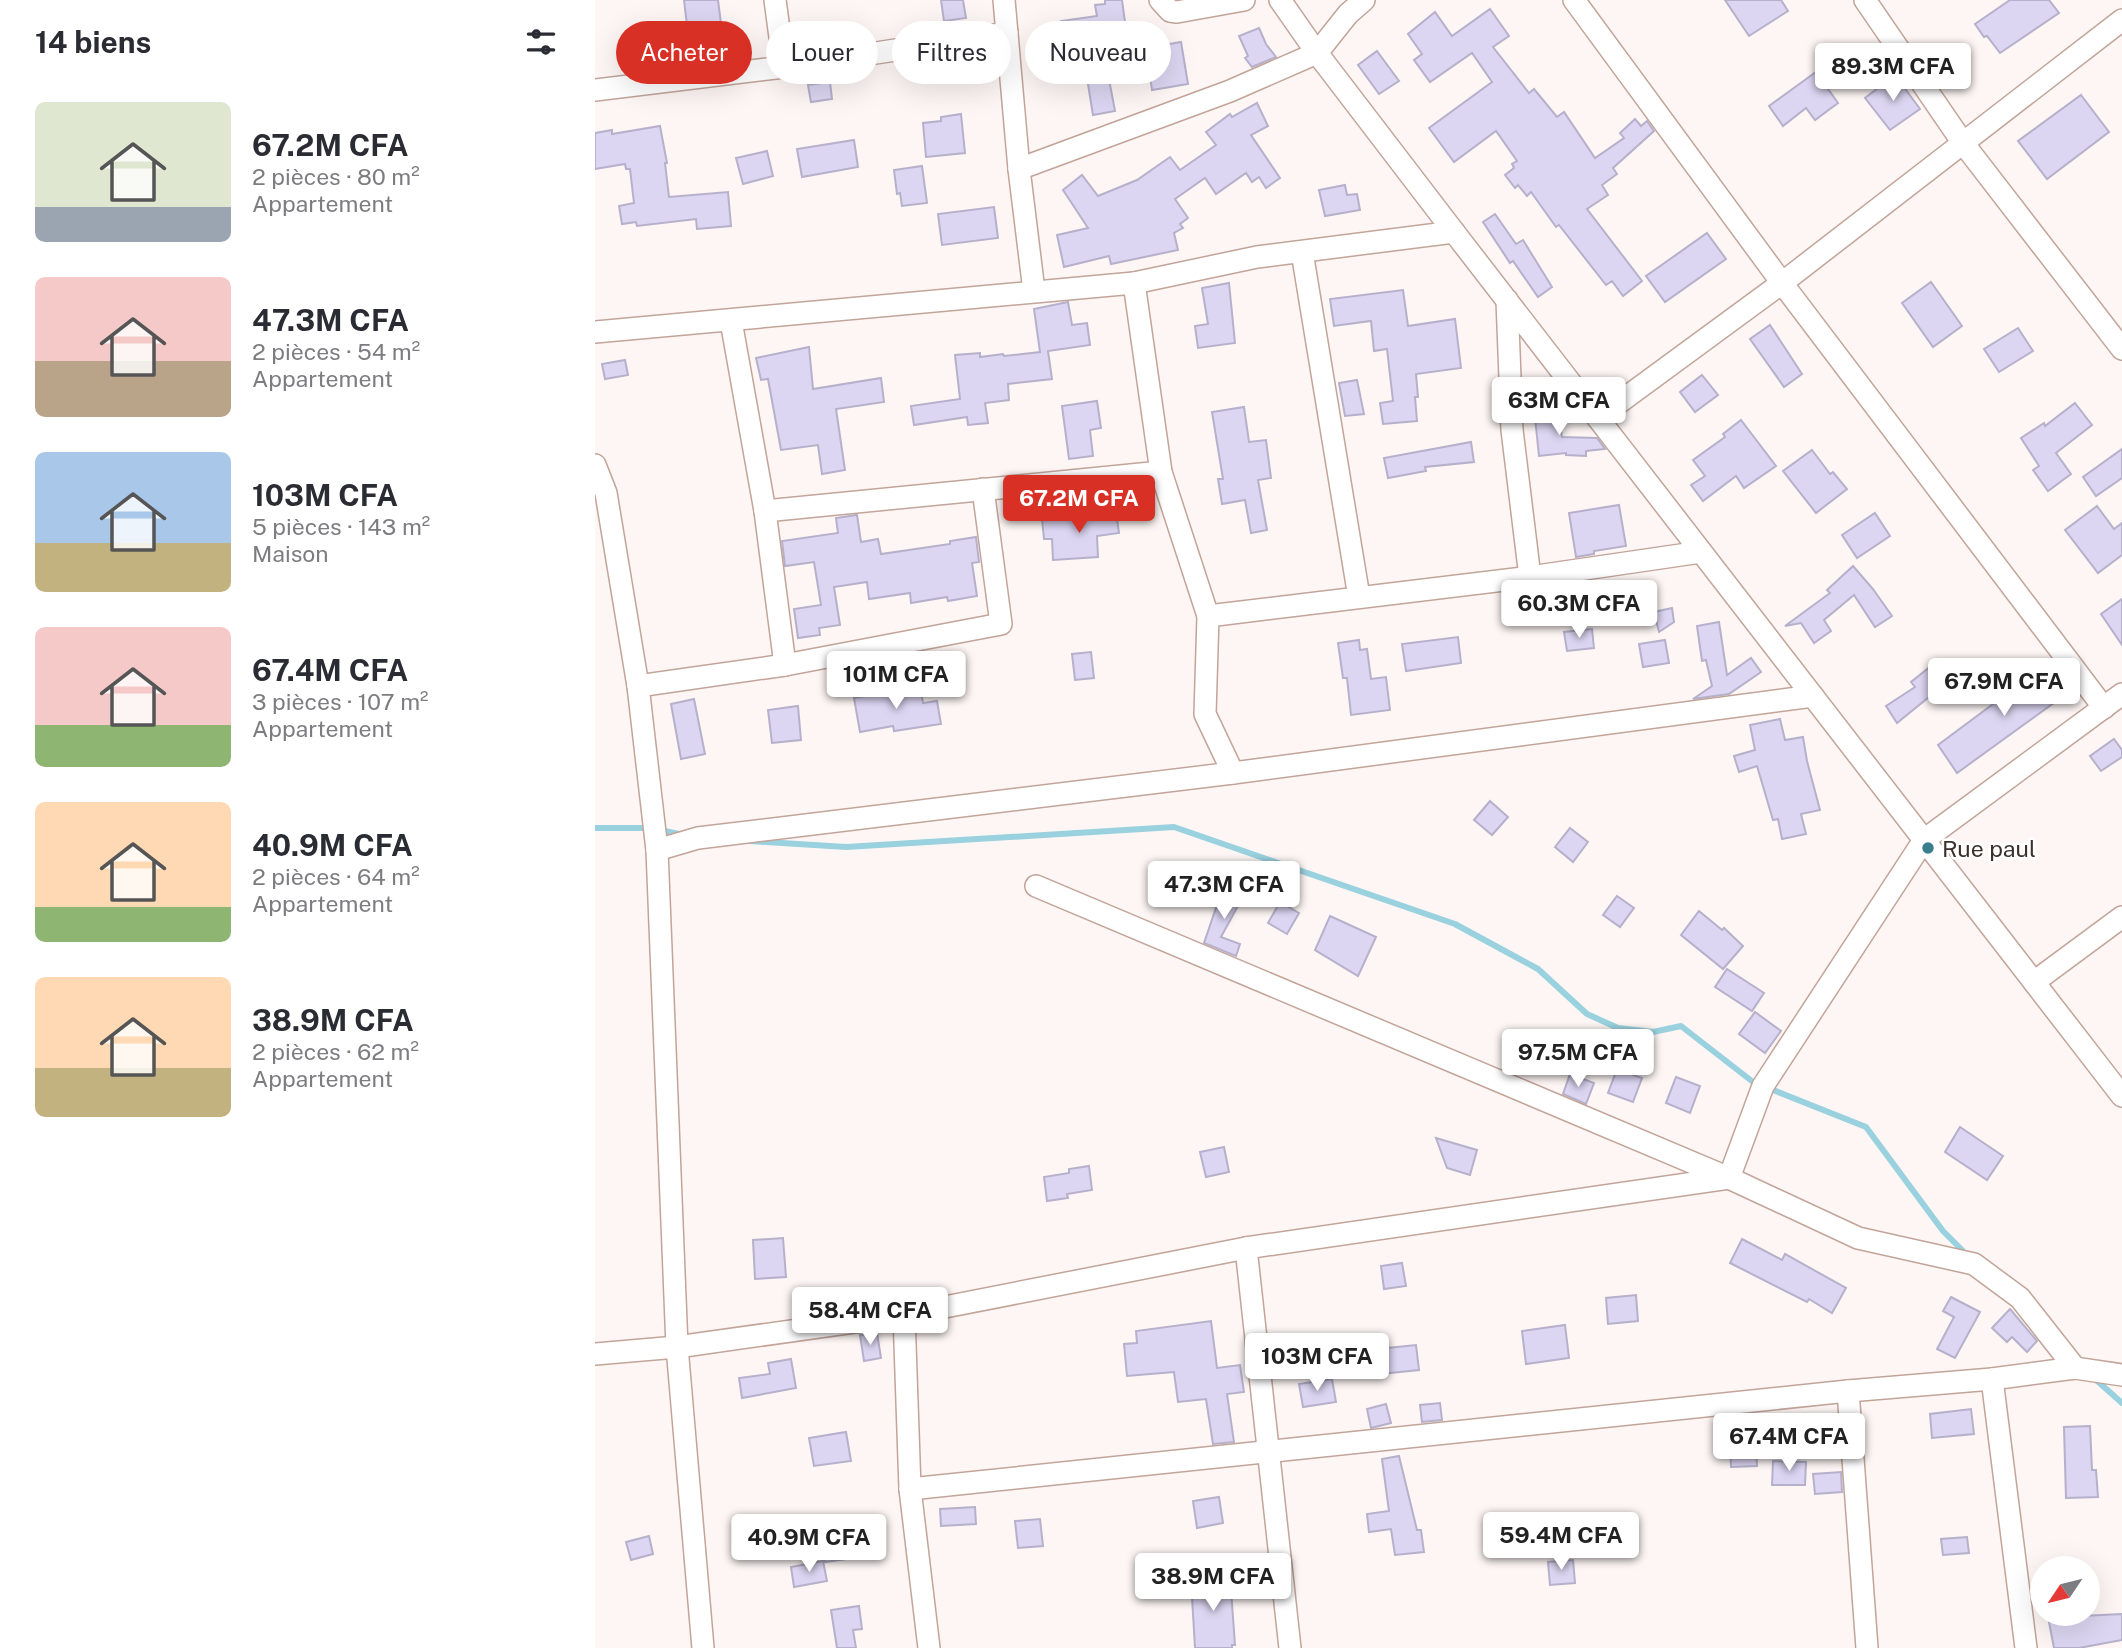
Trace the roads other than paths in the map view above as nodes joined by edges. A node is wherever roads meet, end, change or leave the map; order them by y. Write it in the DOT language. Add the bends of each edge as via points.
graph roads {
  1 [pos="775,0"];
  2 [pos="1004,0"];
  3 [pos="1160,0"];
  4 [pos="1244,0"];
  5 [pos="1280,0"];
  6 [pos="1364,0"];
  7 [pos="1574,0"];
  8 [pos="1865,0"];
  9 [pos="2122,20"];
  10 [pos="778,21"];
  11 [pos="1006,21"];
  12 [pos="1317,53"];
  13 [pos="766,69"];
  14 [pos="1011,78"];
  15 [pos="595,90"];
  16 [pos="1963,143"];
  17 [pos="1019,169"];
  18 [pos="1454,232"];
  19 [pos="1302,252"];
  20 [pos="1134,283"];
  21 [pos="1782,283"];
  22 [pos="1034,291"];
  23 [pos="1507,300"];
  24 [pos="731,321"];
  25 [pos="595,332"];
  26 [pos="2122,349"];
  27 [pos="1598,418"];
  28 [pos="595,465"];
  29 [pos="1161,472"];
  30 [pos="983,489"];
  31 [pos="765,511"];
  32 [pos="1702,552"];
  33 [pos="1530,577"];
  34 [pos="1359,597"];
  35 [pos="1208,616"];
  36 [pos="785,665"];
  37 [pos="638,686"];
  38 [pos="2122,694"];
  39 [pos="1813,696"];
  40 [pos="2103,708"];
  41 [pos="1233,773"];
  42 [pos="1924,840"];
  43 [pos="657,850"];
  44 [pos="1036,886"];
  45 [pos="2122,917"];
  46 [pos="2034,982"];
  47 [pos="2122,1096"];
  48 [pos="1729,1178"];
  49 [pos="1246,1248"];
  50 [pos="904,1314"];
  51 [pos="677,1347"];
  52 [pos="595,1354"];
  53 [pos="2075,1368"];
  54 [pos="2122,1375"];
  55 [pos="1992,1379"];
  56 [pos="1848,1391"];
  57 [pos="1268,1453"];
  58 [pos="910,1489"];
  59 [pos="703,1648"];
  60 [pos="929,1648"];
  61 [pos="1290,1648"];
  62 [pos="1867,1648"];
  63 [pos="2026,1648"];
  1 -- 10 [label="street"];
  2 -- 11 [label="street"];
  3 -- 4 [label="street" via="1177,12"];
  5 -- 12 [label="street"];
  6 -- 12 [label="street"];
  7 -- 21 [label="street"];
  8 -- 16 [label="street"];
  9 -- 16 [label="street"];
  12 -- 17 [label="street" via="1230,91"];
  12 -- 18 [label="street"];
  13 -- 15 [label="street"];
  14 -- 17 [label="street"];
  16 -- 21 [label="street"];
  16 -- 26 [label="street"];
  17 -- 22 [label="street"];
  18 -- 19 [label="street"];
  18 -- 23 [label="street"];
  19 -- 20 [label="street"];
  19 -- 34 [label="street"];
  20 -- 22 [label="street"];
  20 -- 29 [label="street"];
  21 -- 27 [label="street"];
  21 -- 40 [label="street"];
  22 -- 24 [label="street"];
  23 -- 27 [label="street"];
  23 -- 33 [label="street" via="1513,430"];
  24 -- 25 [label="street"];
  24 -- 31 [label="street"];
  27 -- 32 [label="street"];
  28 -- 37 [label="street" via="606,493"];
  29 -- 30 [label="street"];
  29 -- 35 [label="street"];
  30 -- 31 [label="street"];
  30 -- 36 [label="street" via="1001,624"];
  31 -- 36 [label="street"];
  32 -- 33 [label="street"];
  32 -- 39 [label="street"];
  33 -- 34 [label="street"];
  34 -- 35 [label="street"];
  35 -- 41 [label="street" via="1205,715"];
  36 -- 37 [label="street"];
  37 -- 43 [label="street"];
  38 -- 40 [label="street"];
  39 -- 41 [label="street"];
  39 -- 42 [label="street"];
  40 -- 42 [label="street"];
  41 -- 43 [label="street" via="698,838"];
  42 -- 46 [label="street"];
  42 -- 48 [label="street" via="1763,1086"];
  43 -- 51 [label="street"];
  44 -- 48 [label="street"];
  45 -- 46 [label="street"];
  46 -- 47 [label="street"];
  48 -- 49 [label="street"];
  48 -- 53 [label="street" via="1858,1238 1973,1264 2020,1298"];
  49 -- 50 [label="street"];
  49 -- 57 [label="street"];
  50 -- 51 [label="street"];
  50 -- 58 [label="street"];
  51 -- 52 [label="street"];
  51 -- 59 [label="street"];
  53 -- 54 [label="street"];
  53 -- 55 [label="street"];
  55 -- 56 [label="street"];
  55 -- 63 [label="street"];
  56 -- 57 [label="street"];
  56 -- 62 [label="street"];
  57 -- 58 [label="street"];
  57 -- 61 [label="street"];
  58 -- 60 [label="street"];
}
